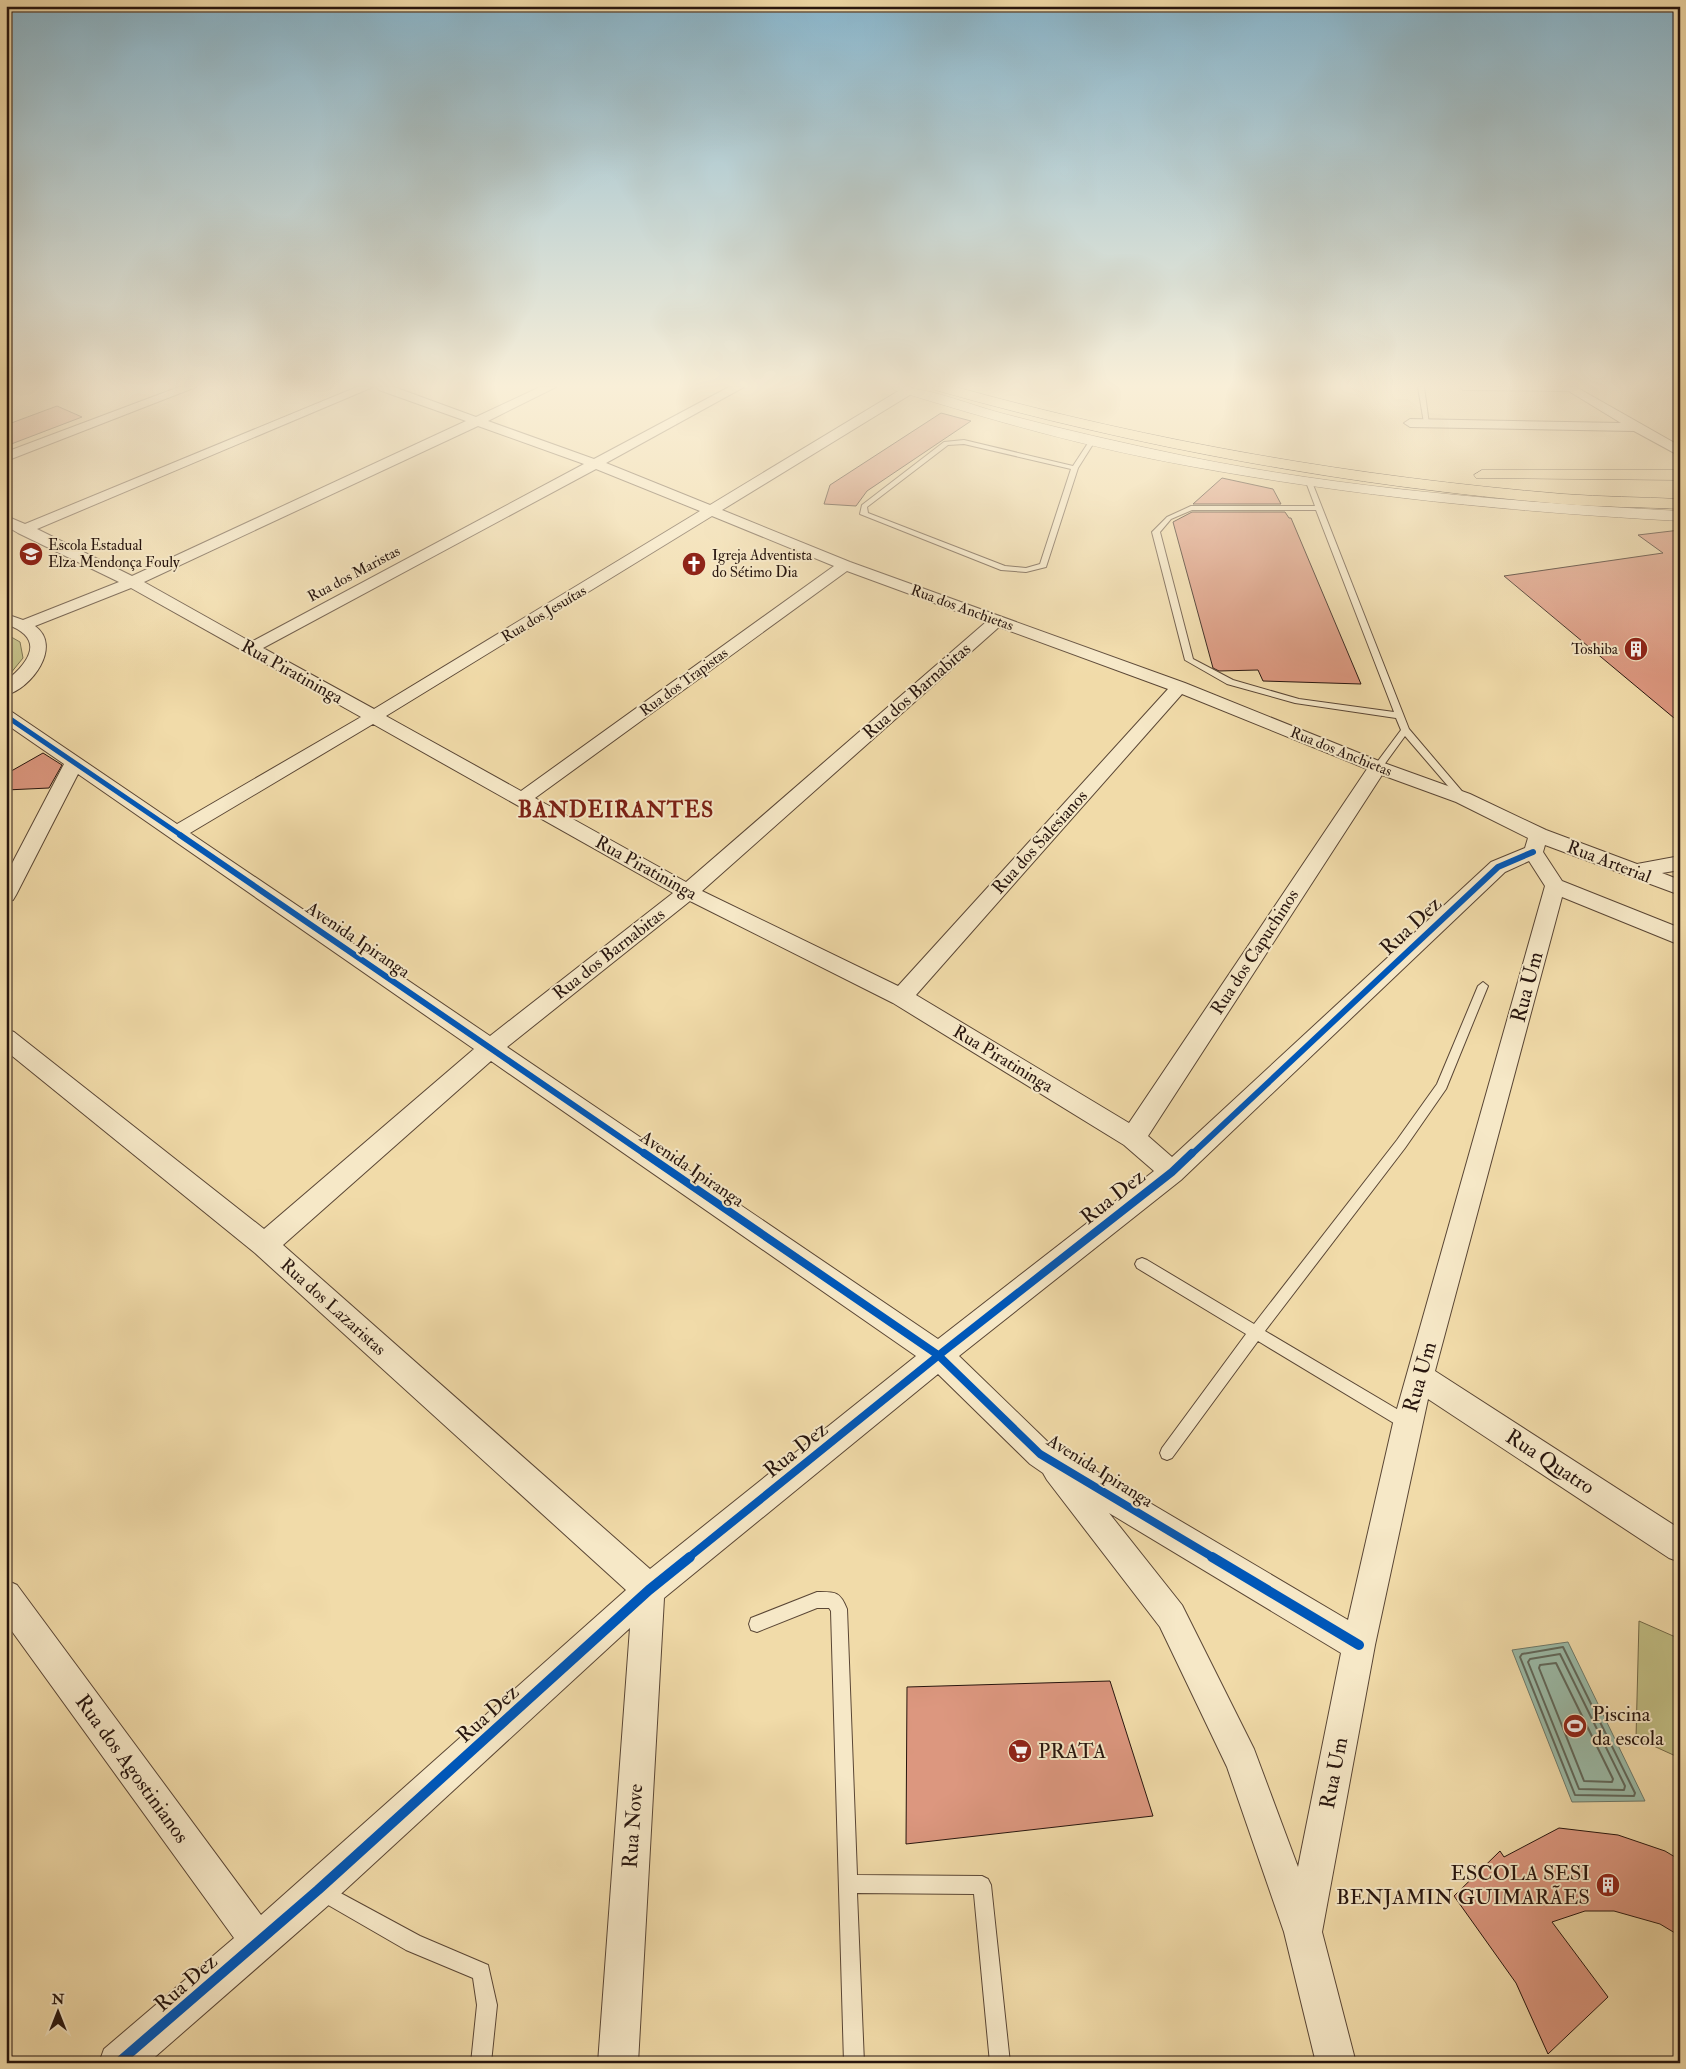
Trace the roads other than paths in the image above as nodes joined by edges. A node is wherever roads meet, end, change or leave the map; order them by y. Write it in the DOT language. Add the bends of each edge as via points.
graph roads {
  1 [pos="135,484"];
  2 [pos="344,484"];
  3 [pos="555,484"];
  4 [pos="643,484"];
  5 [pos="756,484"];
  6 [pos="893,484"];
  7 [pos="1070,484"];
  8 [pos="1310,484"];
  9 [pos="1322,484"];
  10 [pos="1423,484"];
  11 [pos="1636,484"];
  12 [pos="1680,486"];
  13 [pos="1680,504"];
  14 [pos="1319,508"];
  15 [pos="712,512"];
  16 [pos="1680,516"];
  17 [pos="6,520"];
  18 [pos="23,530"];
  19 [pos="845,565"];
  20 [pos="132,582"];
  21 [pos="6,619"];
  22 [pos="996,621"];
  23 [pos="24,625"];
  24 [pos="250,649"];
  25 [pos="1179,687"];
  26 [pos="6,690"];
  27 [pos="6,716"];
  28 [pos="1400,716"];
  29 [pos="373,717"];
  30 [pos="1405,730"];
  31 [pos="74,763"];
  32 [pos="1378,767"];
  33 [pos="522,798"];
  34 [pos="1463,798"];
  35 [pos="176,833"];
  36 [pos="1536,844"];
  37 [pos="1680,862"];
  38 [pos="1634,872"];
  39 [pos="1555,886"];
  40 [pos="1680,888"];
  41 [pos="688,892"];
  42 [pos="6,895"];
  43 [pos="1680,937"];
  44 [pos="1483,986"];
  45 [pos="902,997"];
  46 [pos="6,1038"];
  47 [pos="490,1048"];
  48 [pos="1133,1138"];
  49 [pos="1172,1172"];
  50 [pos="264,1245"];
  51 [pos="1142,1264"];
  52 [pos="1256,1332"];
  53 [pos="938,1355"];
  54 [pos="1420,1377"];
  55 [pos="1407,1424"];
  56 [pos="1167,1453"];
  57 [pos="1040,1454"];
  58 [pos="1680,1548"];
  59 [pos="649,1590"];
  60 [pos="6,1596"];
  61 [pos="758,1624"];
  62 [pos="1359,1645"];
  63 [pos="847,1884"];
  64 [pos="318,1890"];
  65 [pos="1303,1932"];
  66 [pos="258,1941"];
  67 [pos="118,2063"];
  68 [pos="481,2063"];
  69 [pos="618,2063"];
  70 [pos="854,2063"];
  71 [pos="1000,2063"];
  72 [pos="1336,2063"];
  1 -- 18 [label="street"];
  2 -- 20 [label="street"];
  3 -- 24 [label="street, Rua dos Maristas"];
  4 -- 15 [label="street, Rua dos Anchietas"];
  5 -- 15 [label="street, Rua dos Jesuítas"];
  6 -- 7 [label="lane" via="864,506 864,514 1004,568 1026,570 1043,565"];
  8 -- 14 [label="lane"];
  9 -- 16 [label="street" via="1482,503"];
  10 -- 13 [label="highway" via="1565,499"];
  11 -- 12 [label="highway"];
  14 -- 28 [label="lane"];
  14 -- 28 [label="lane" via="1191,508 1169,518 1156,532 1189,660 1230,682 1298,701"];
  15 -- 19 [label="street, Rua dos Anchietas"];
  15 -- 29 [label="street, Rua dos Jesuítas"];
  17 -- 18 [label="street, Rua Piratininga"];
  18 -- 20 [label="street, Rua Piratininga"];
  19 -- 22 [label="street, Rua dos Anchietas"];
  19 -- 33 [label="street, Rua dos Trapistas"];
  20 -- 23 [label="street"];
  20 -- 24 [label="street, Rua Piratininga"];
  21 -- 23 [label="street"];
  22 -- 25 [label="street, Rua dos Anchietas"];
  22 -- 41 [label="street, Rua dos Barnabitas"];
  23 -- 26 [label="street" via="40,642 39,653 34,665"];
  24 -- 29 [label="street, Rua Piratininga"];
  25 -- 32 [label="street, Rua dos Anchietas"];
  25 -- 45 [label="street, Rua dos Salesianos"];
  27 -- 31 [label="street, Avenida Ipiranga"];
  28 -- 30 [label="lane"];
  29 -- 33 [label="street, Rua Piratininga"];
  29 -- 35 [label="street, Rua dos Jesuítas"];
  30 -- 32 [label="lane"];
  30 -- 34 [label="lane"];
  31 -- 35 [label="street, Avenida Ipiranga"];
  31 -- 42 [label="street"];
  32 -- 34 [label="street, Rua dos Anchietas"];
  32 -- 48 [label="street, Rua dos Capuchinos"];
  33 -- 41 [label="street, Rua Piratininga"];
  34 -- 36 [label="street, Rua dos Anchietas"];
  35 -- 47 [label="street, Avenida Ipiranga"];
  36 -- 38 [label="street, Rua Arterial"];
  36 -- 39 [label="street"];
  36 -- 49 [label="street, Rua Dez" via="1498,867"];
  37 -- 38 [label="street"];
  38 -- 40 [label="street, Rua Arterial"];
  39 -- 43 [label="street"];
  39 -- 54 [label="street, Rua Um"];
  41 -- 45 [label="street, Rua Piratininga"];
  41 -- 47 [label="street, Rua dos Barnabitas"];
  44 -- 52 [label="lane" via="1442,1086"];
  45 -- 48 [label="street, Rua Piratininga"];
  46 -- 50 [label="street, Rua dos Lazaristas"];
  47 -- 50 [label="street, Rua dos Barnabitas"];
  47 -- 53 [label="street, Avenida Ipiranga"];
  48 -- 49 [label="street, Rua Piratininga"];
  49 -- 53 [label="street, Rua Dez"];
  50 -- 59 [label="street, Rua dos Lazaristas"];
  51 -- 52 [label="lane"];
  52 -- 55 [label="lane"];
  52 -- 56 [label="lane"];
  53 -- 57 [label="street, Avenida Ipiranga"];
  53 -- 59 [label="street, Rua Dez"];
  54 -- 55 [label="street, Rua Um"];
  54 -- 58 [label="street, Rua Quatro"];
  55 -- 62 [label="street, Rua Um"];
  57 -- 62 [label="street, Avenida Ipiranga"];
  57 -- 65 [label="street, Rua Um" via="1062,1475 1171,1616 1242,1762"];
  59 -- 64 [label="street, Rua Dez"];
  59 -- 69 [label="street, Rua Nove"];
  60 -- 66 [label="street, Rua dos Agostinianos"];
  61 -- 63 [label="lane" via="817,1600 832,1600 839,1609"];
  62 -- 65 [label="street, Rua Um"];
  63 -- 70 [label="lane"];
  63 -- 71 [label="lane" via="982,1886"];
  64 -- 66 [label="street, Rua Dez"];
  64 -- 68 [label="lane" via="413,1943 481,1972 487,2005"];
  65 -- 72 [label="street, Rua Um"];
  66 -- 67 [label="street, Rua Dez"];
}
